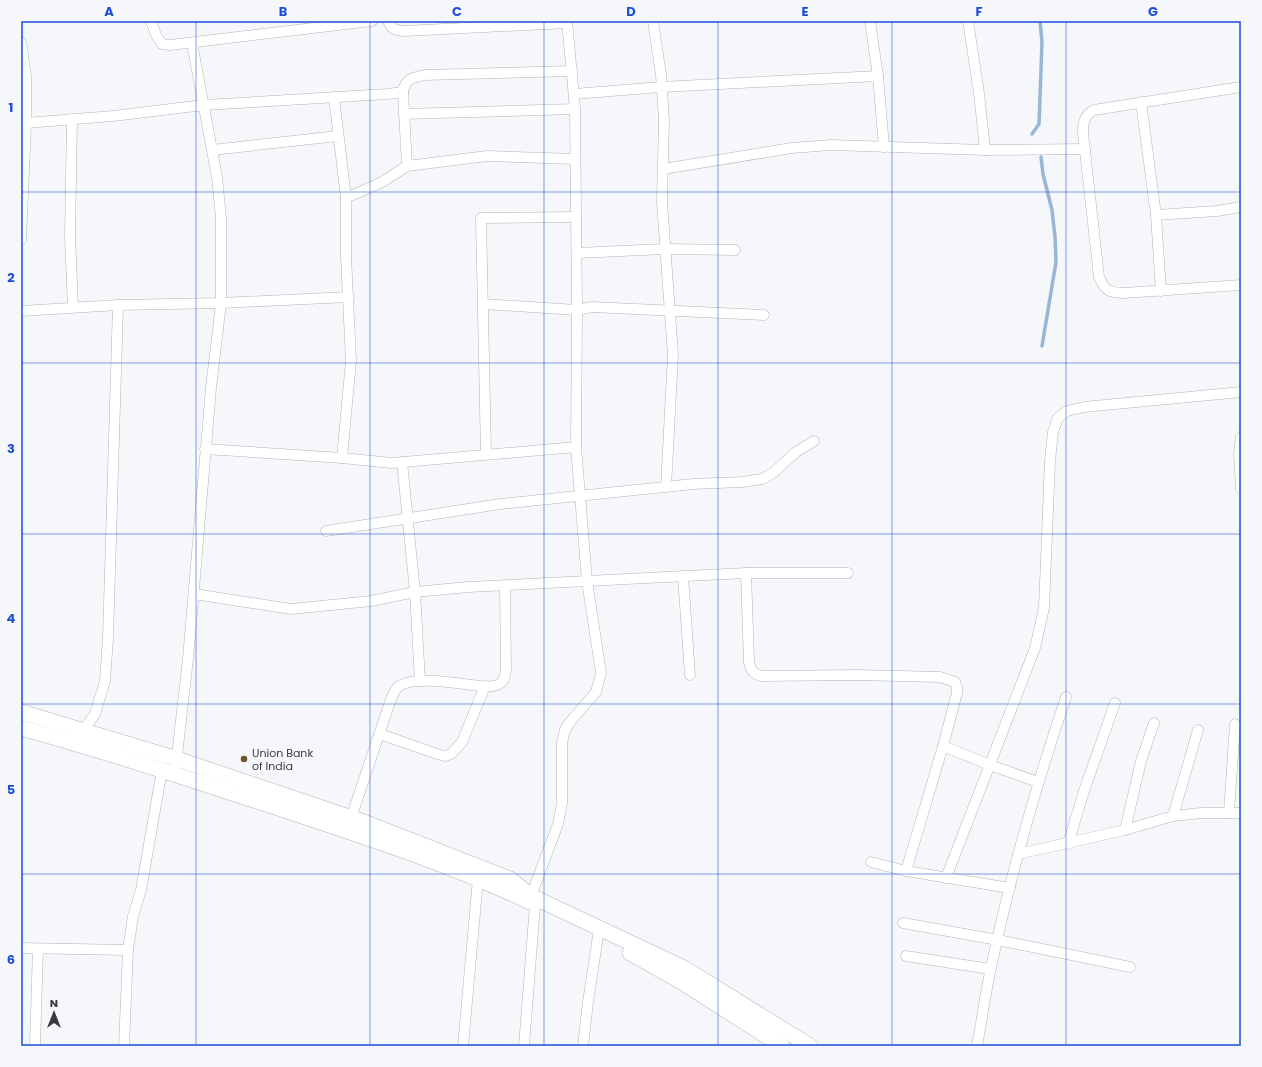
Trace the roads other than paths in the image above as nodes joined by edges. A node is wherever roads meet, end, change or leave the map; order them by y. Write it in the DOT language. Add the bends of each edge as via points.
graph roads {
  1 [pos="151,21"];
  2 [pos="372,21"];
  3 [pos="388,21"];
  4 [pos="654,21"];
  5 [pos="870,21"];
  6 [pos="968,21"];
  7 [pos="567,22"];
  8 [pos="21,42"];
  9 [pos="192,43"];
  10 [pos="572,71"];
  11 [pos="878,76"];
  12 [pos="661,87"];
  13 [pos="1241,87"];
  14 [pos="403,92"];
  15 [pos="574,94"];
  16 [pos="334,97"];
  17 [pos="1141,102"];
  18 [pos="204,105"];
  19 [pos="575,109"];
  20 [pos="404,114"];
  21 [pos="72,119"];
  22 [pos="26,122"];
  23 [pos="338,136"];
  24 [pos="884,147"];
  25 [pos="1085,149"];
  26 [pos="212,150"];
  27 [pos="985,150"];
  28 [pos="575,158"];
  29 [pos="407,166"];
  30 [pos="662,169"];
  31 [pos="346,198"];
  32 [pos="1241,208"];
  33 [pos="1156,215"];
  34 [pos="575,218"];
  35 [pos="21,240"];
  36 [pos="664,249"];
  37 [pos="735,250"];
  38 [pos="577,252"];
  39 [pos="1241,285"];
  40 [pos="1161,291"];
  41 [pos="349,297"];
  42 [pos="221,303"];
  43 [pos="483,304"];
  44 [pos="118,305"];
  45 [pos="73,307"];
  46 [pos="577,310"];
  47 [pos="670,310"];
  48 [pos="21,311"];
  49 [pos="764,315"];
  50 [pos="1241,392"];
  51 [pos="1241,437"];
  52 [pos="814,442"];
  53 [pos="576,447"];
  54 [pos="205,449"];
  55 [pos="486,454"];
  56 [pos="342,458"];
  57 [pos="402,462"];
  58 [pos="666,487"];
  59 [pos="1241,488"];
  60 [pos="580,496"];
  61 [pos="407,519"];
  62 [pos="326,531"];
  63 [pos="746,573"];
  64 [pos="848,573"];
  65 [pos="683,576"];
  66 [pos="587,581"];
  67 [pos="505,584"];
  68 [pos="415,592"];
  69 [pos="194,594"];
  70 [pos="690,675"];
  71 [pos="420,681"];
  72 [pos="485,686"];
  73 [pos="1066,697"];
  74 [pos="1115,703"];
  75 [pos="21,712"];
  76 [pos="1154,723"];
  77 [pos="1235,724"];
  78 [pos="21,728"];
  79 [pos="1198,730"];
  80 [pos="83,731"];
  81 [pos="380,734"];
  82 [pos="943,746"];
  83 [pos="990,765"];
  84 [pos="171,768"];
  85 [pos="1038,782"];
  86 [pos="1229,813"];
  87 [pos="1241,813"];
  88 [pos="1173,816"];
  89 [pos="351,818"];
  90 [pos="1125,830"];
  91 [pos="1068,844"];
  92 [pos="1018,854"];
  93 [pos="871,862"];
  94 [pos="906,871"];
  95 [pos="946,878"];
  96 [pos="478,879"];
  97 [pos="1010,888"];
  98 [pos="533,900"];
  99 [pos="903,923"];
  100 [pos="598,936"];
  101 [pos="998,940"];
  102 [pos="21,948"];
  103 [pos="38,949"];
  104 [pos="128,950"];
  105 [pos="906,956"];
  106 [pos="1130,967"];
  107 [pos="990,969"];
  108 [pos="35,1046"];
  109 [pos="124,1046"];
  110 [pos="463,1046"];
  111 [pos="524,1046"];
  112 [pos="583,1046"];
  113 [pos="782,1046"];
  114 [pos="810,1046"];
  115 [pos="977,1046"];
  1 -- 9 [label="street" via="162,44"];
  2 -- 9 [label="street"];
  3 -- 7 [label="street" via="390,27 404,31"];
  4 -- 12 [label="street"];
  5 -- 11 [label="street"];
  6 -- 27 [label="street"];
  7 -- 10 [label="street"];
  8 -- 22 [label="street" via="26,76"];
  9 -- 18 [label="street"];
  10 -- 14 [label="street" via="425,75 407,81"];
  10 -- 15 [label="street"];
  11 -- 12 [label="street"];
  11 -- 24 [label="street"];
  12 -- 15 [label="street"];
  12 -- 30 [label="street" via="664,121"];
  13 -- 17 [label="street"];
  14 -- 16 [label="street"];
  14 -- 20 [label="street"];
  15 -- 19 [label="street"];
  16 -- 18 [label="street"];
  16 -- 23 [label="street"];
  17 -- 25 [label="street" via="1094,110 1088,114 1084,121"];
  17 -- 33 [label="street"];
  18 -- 21 [label="street"];
  18 -- 26 [label="street"];
  19 -- 20 [label="street"];
  19 -- 28 [label="street"];
  20 -- 29 [label="street"];
  21 -- 22 [label="street"];
  21 -- 45 [label="street" via="70,236"];
  22 -- 35 [label="street"];
  23 -- 26 [label="street"];
  23 -- 31 [label="street"];
  24 -- 27 [label="street"];
  24 -- 30 [label="street" via="830,145 792,148"];
  25 -- 27 [label="street"];
  25 -- 40 [label="street" via="1099,277 1103,286 1111,292 1118,293"];
  26 -- 42 [label="street" via="221,218"];
  28 -- 29 [label="street" via="487,156"];
  28 -- 34 [label="street"];
  29 -- 31 [label="street" via="382,182"];
  30 -- 36 [label="street"];
  31 -- 41 [label="street"];
  32 -- 33 [label="street"];
  33 -- 40 [label="street"];
  34 -- 38 [label="street"];
  34 -- 43 [label="street" via="481,218"];
  36 -- 37 [label="street"];
  36 -- 38 [label="street"];
  36 -- 47 [label="street"];
  38 -- 46 [label="street"];
  39 -- 40 [label="street"];
  41 -- 42 [label="street"];
  41 -- 56 [label="street" via="351,361"];
  42 -- 44 [label="street"];
  42 -- 54 [label="street"];
  43 -- 46 [label="street"];
  43 -- 55 [label="street"];
  44 -- 45 [label="street"];
  44 -- 80 [label="street" via="105,680 95,714"];
  45 -- 48 [label="street"];
  46 -- 47 [label="street" via="592,307"];
  46 -- 53 [label="street"];
  47 -- 49 [label="street"];
  47 -- 58 [label="street" via="673,354"];
  50 -- 83 [label="street" via="1084,407 1067,412 1058,418 1053,432 1050,461 1044,608 1035,648"];
  51 -- 59 [label="street"];
  52 -- 58 [label="street" via="796,452 773,473 762,479"];
  53 -- 55 [label="street"];
  53 -- 60 [label="street"];
  54 -- 56 [label="street"];
  54 -- 69 [label="street"];
  55 -- 57 [label="street"];
  56 -- 57 [label="street"];
  57 -- 61 [label="street"];
  58 -- 60 [label="street"];
  60 -- 61 [label="street" via="500,504"];
  60 -- 66 [label="street"];
  61 -- 62 [label="street"];
  61 -- 68 [label="street"];
  63 -- 64 [label="street"];
  63 -- 65 [label="street"];
  63 -- 82 [label="street" via="749,662 755,674 948,678 955,682 957,693"];
  65 -- 66 [label="street"];
  65 -- 70 [label="street"];
  66 -- 67 [label="street"];
  66 -- 98 [label="street" via="601,673 596,692 570,722 564,736 562,804"];
  67 -- 68 [label="street"];
  67 -- 72 [label="street" via="505,676 503,681 496,685"];
  68 -- 69 [label="street" via="371,601 291,609"];
  68 -- 71 [label="street"];
  69 -- 84 [label="street" via="188,659"];
  71 -- 72 [label="street"];
  71 -- 81 [label="street" via="405,684 394,692"];
  72 -- 81 [label="street" via="462,742 451,754 437,754"];
  73 -- 85 [label="street"];
  74 -- 91 [label="street"];
  75 -- 80 [label="main road"];
  76 -- 90 [label="street" via="1141,761"];
  77 -- 86 [label="street"];
  78 -- 84 [label="main road"];
  79 -- 88 [label="street"];
  80 -- 84 [label="main road"];
  81 -- 89 [label="street"];
  82 -- 83 [label="street"];
  82 -- 94 [label="street"];
  83 -- 85 [label="street"];
  83 -- 95 [label="street"];
  84 -- 89 [label="main road"];
  84 -- 96 [label="main road"];
  84 -- 104 [label="street" via="133,916"];
  85 -- 92 [label="street"];
  86 -- 87 [label="street"];
  86 -- 88 [label="street"];
  88 -- 90 [label="street"];
  89 -- 98 [label="main road" via="510,879"];
  90 -- 91 [label="street"];
  91 -- 92 [label="street"];
  92 -- 97 [label="street"];
  93 -- 94 [label="street"];
  94 -- 95 [label="street"];
  95 -- 97 [label="street"];
  96 -- 98 [label="main road"];
  96 -- 110 [label="street"];
  97 -- 101 [label="street"];
  98 -- 100 [label="main road"];
  98 -- 111 [label="street"];
  98 -- 114 [label="main road" via="684,968"];
  99 -- 101 [label="street"];
  100 -- 112 [label="street"];
  100 -- 113 [label="main road" via="680,981"];
  101 -- 106 [label="street"];
  101 -- 107 [label="street"];
  102 -- 103 [label="street"];
  103 -- 104 [label="street"];
  103 -- 108 [label="street"];
  104 -- 109 [label="street"];
  105 -- 107 [label="street"];
  107 -- 115 [label="street"];
}
